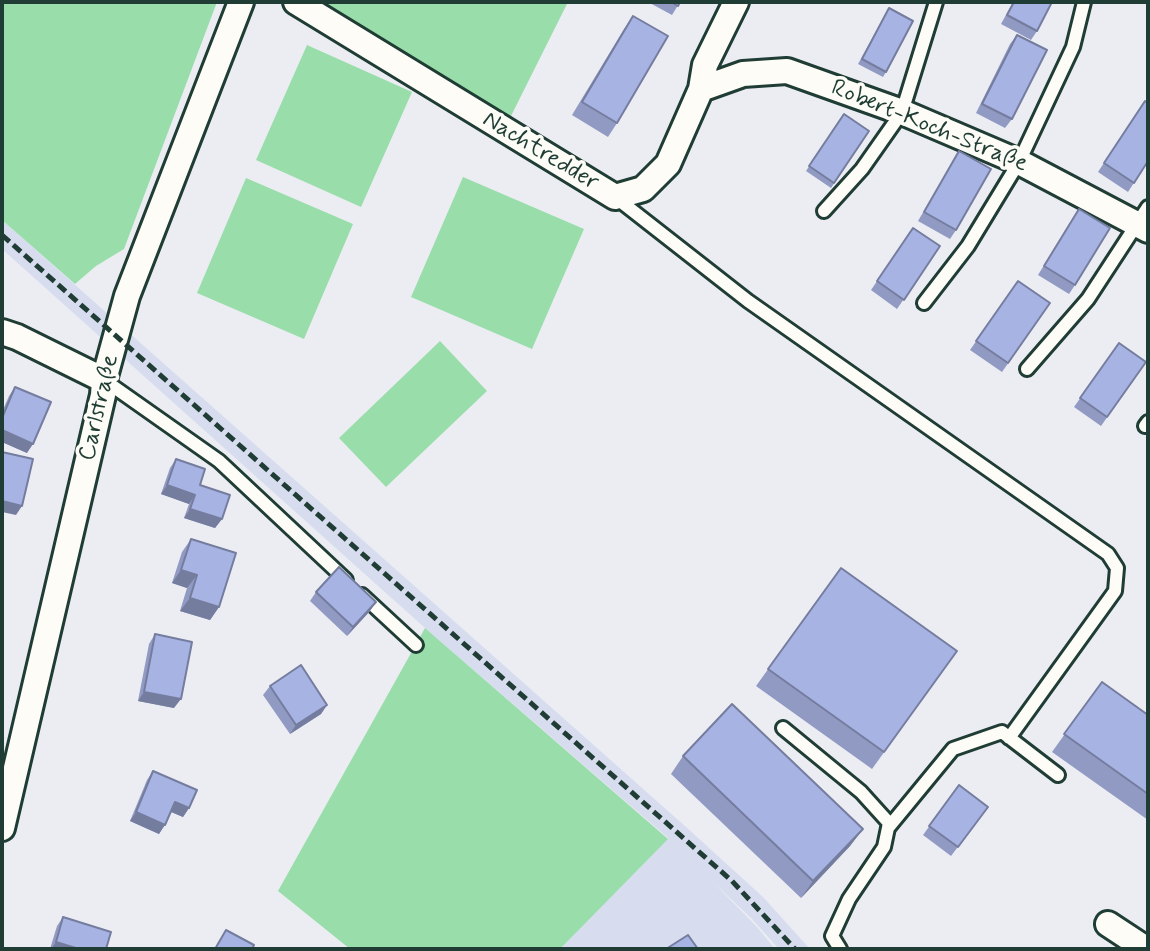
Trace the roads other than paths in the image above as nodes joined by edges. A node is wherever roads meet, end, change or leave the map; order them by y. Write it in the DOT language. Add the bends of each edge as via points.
graph roads {
  1 [pos="241,2"];
  2 [pos="296,2"];
  3 [pos="736,2"];
  4 [pos="936,2"];
  5 [pos="1084,2"];
  6 [pos="701,89"];
  7 [pos="902,112"];
  8 [pos="1019,162"];
  9 [pos="615,197"];
  10 [pos="824,211"];
  11 [pos="1145,220"];
  12 [pos="924,303"];
  13 [pos="2,332"];
  14 [pos="1027,369"];
  15 [pos="104,380"];
  16 [pos="416,645"];
  17 [pos="783,728"];
  18 [pos="1009,737"];
  19 [pos="1058,775"];
  20 [pos="2,828"];
  21 [pos="888,828"];
  22 [pos="1108,924"];
  23 [pos="841,949"];
  24 [pos="1146,949"];
  1 -- 15 [label="street, Carlstraße" via="127,296"];
  2 -- 9 [label="street, Nachtredder"];
  3 -- 6 [label="street, Nachtredder" via="705,65"];
  4 -- 7 [label="lane"];
  5 -- 8 [label="lane" via="1073,47"];
  6 -- 7 [label="street, Robert-Koch-Straße" via="743,74 787,71"];
  6 -- 9 [label="street, Nachtredder" via="668,164 643,189"];
  7 -- 8 [label="street, Robert-Koch-Straße"];
  7 -- 10 [label="lane" via="862,169"];
  8 -- 11 [label="street, Robert-Koch-Straße"];
  8 -- 12 [label="lane" via="968,246"];
  9 -- 18 [label="lane" via="748,301 1108,554 1117,568 1115,591"];
  11 -- 14 [label="lane" via="1087,299"];
  13 -- 15 [label="street"];
  15 -- 16 [label="lane" via="219,461"];
  15 -- 20 [label="street, Carlstraße"];
  17 -- 21 [label="lane" via="861,792 889,823"];
  18 -- 19 [label="lane"];
  18 -- 21 [label="lane" via="1002,732 953,749"];
  21 -- 23 [label="lane" via="884,846 849,899 832,936"];
  22 -- 24 [label="street"];
}
